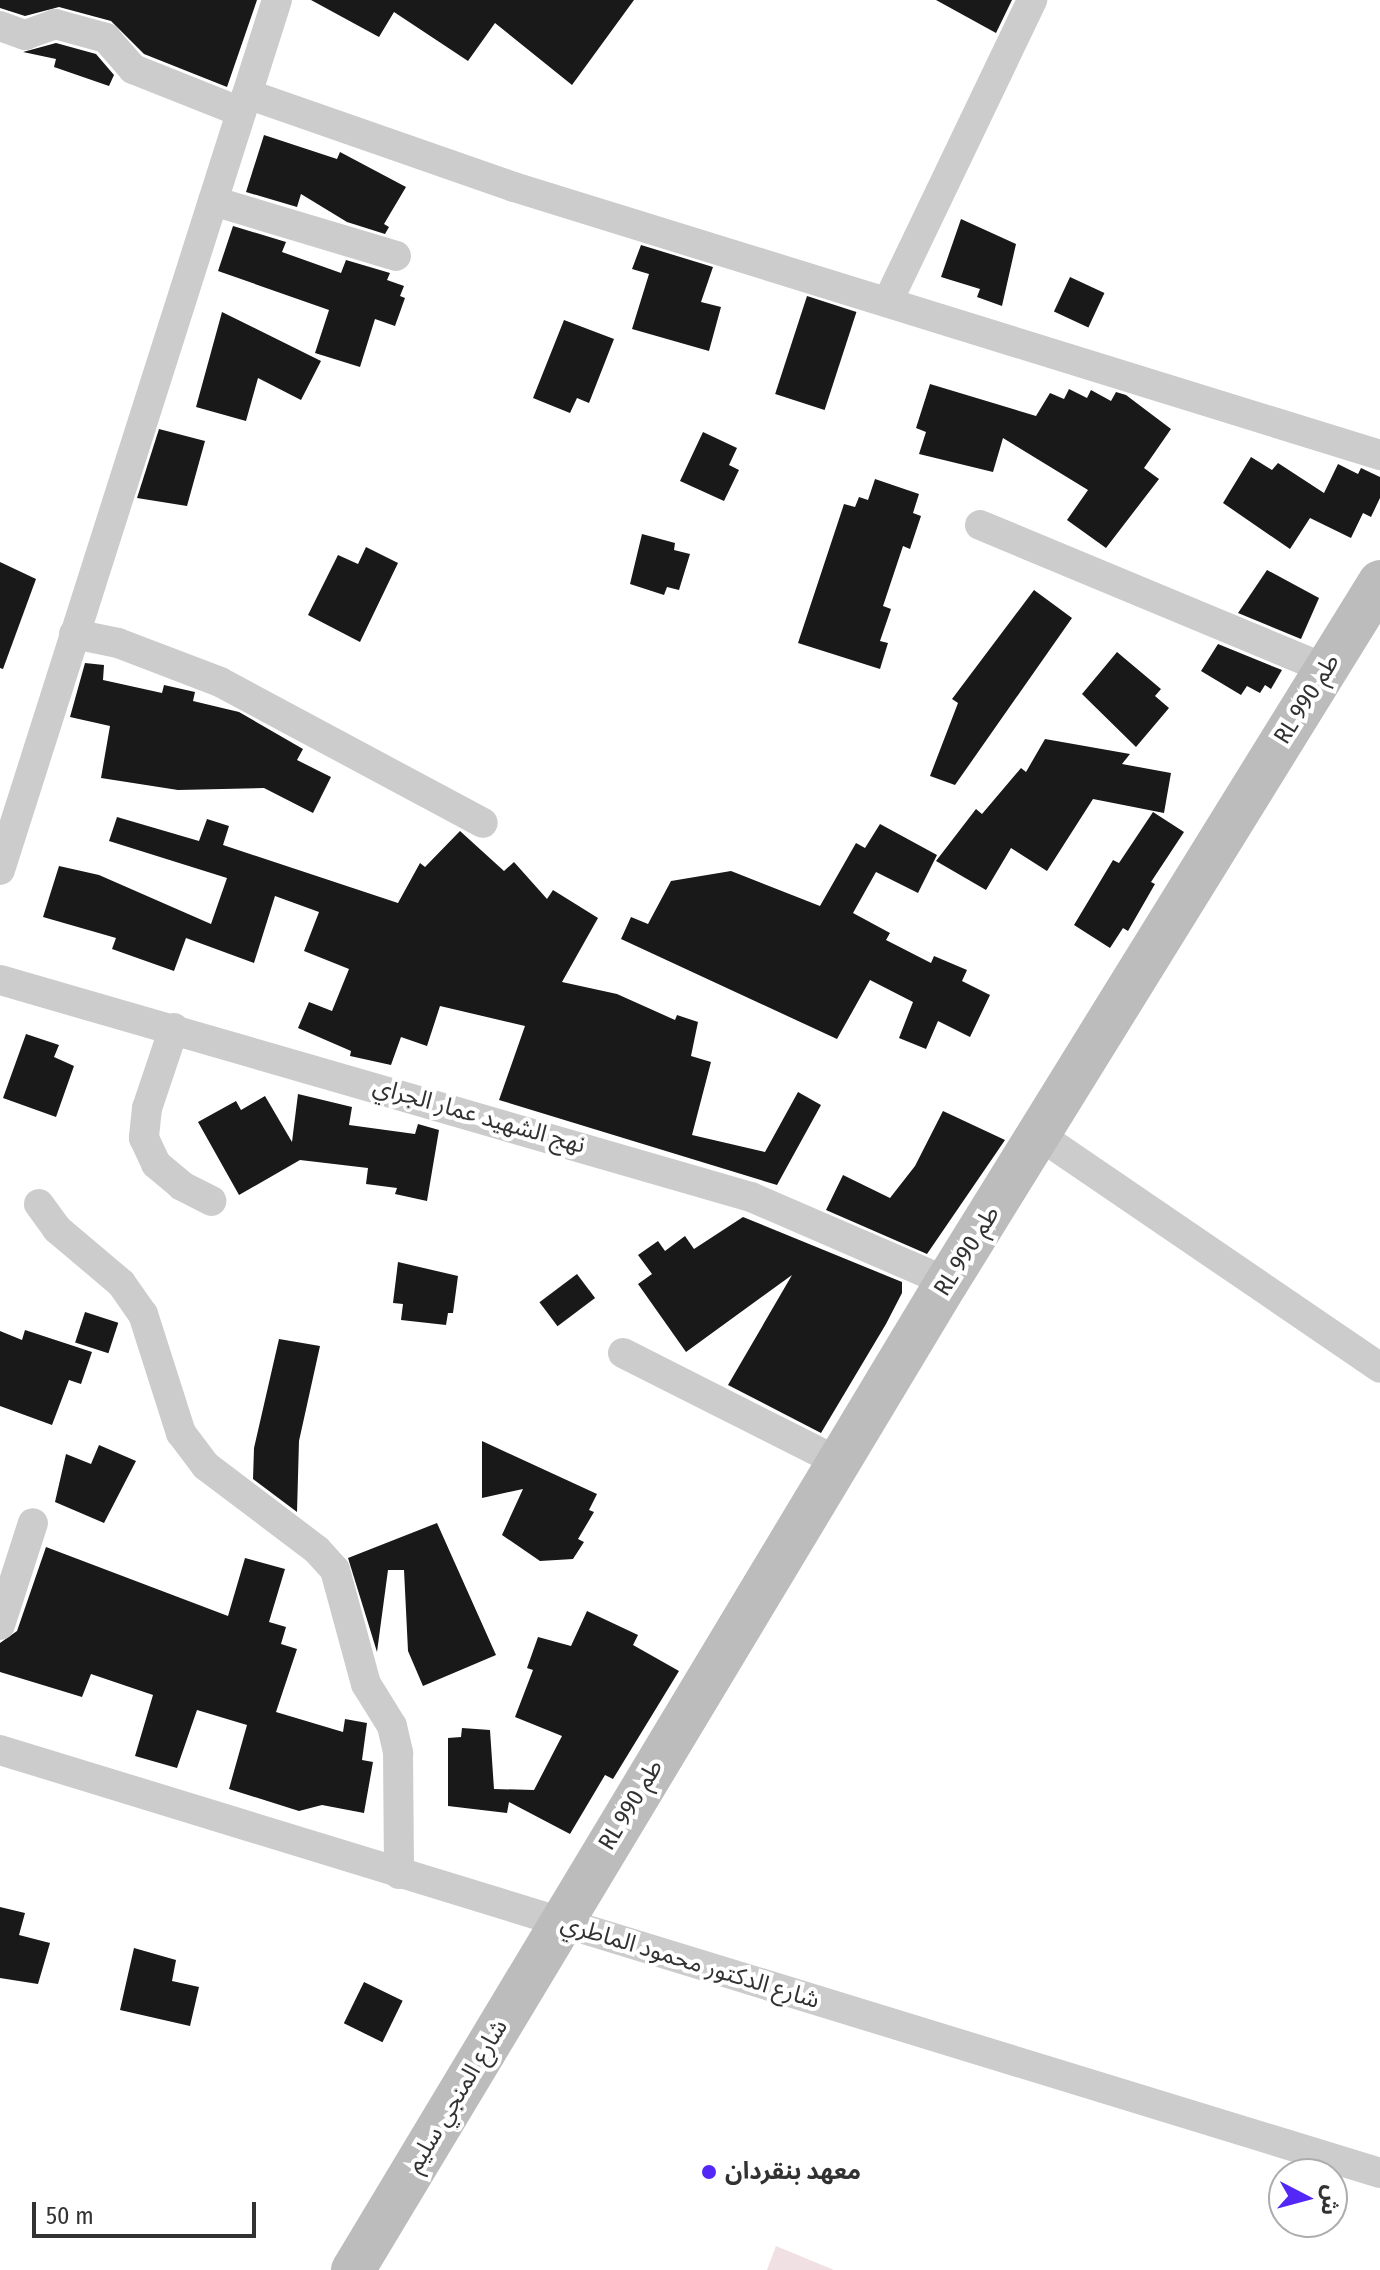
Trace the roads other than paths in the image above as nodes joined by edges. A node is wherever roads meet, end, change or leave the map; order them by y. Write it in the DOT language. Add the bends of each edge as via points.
graph roads {
  1 [pos="277,0"];
  2 [pos="1032,0"];
  3 [pos="0,26"];
  4 [pos="244,103"];
  5 [pos="213,201"];
  6 [pos="396,256"];
  7 [pos="888,301"];
  8 [pos="1380,455"];
  9 [pos="980,525"];
  10 [pos="1377,595"];
  11 [pos="74,634"];
  12 [pos="1326,669"];
  13 [pos="483,823"];
  14 [pos="0,870"];
  15 [pos="0,980"];
  16 [pos="174,1028"];
  17 [pos="1039,1135"];
  18 [pos="211,1201"];
  19 [pos="39,1204"];
  20 [pos="947,1282"];
  21 [pos="623,1353"];
  22 [pos="1380,1368"];
  23 [pos="839,1462"];
  24 [pos="33,1523"];
  25 [pos="0,1625"];
  26 [pos="0,1750"];
  27 [pos="399,1874"];
  28 [pos="560,1923"];
  29 [pos="1380,2173"];
  30 [pos="353,2270"];
  1 -- 4 [label="street"];
  2 -- 7 [label="street"];
  3 -- 4 [label="street" via="25,35 55,24 106,38 133,69"];
  4 -- 5 [label="street"];
  4 -- 7 [label="street"];
  5 -- 6 [label="street"];
  5 -- 11 [label="street"];
  7 -- 8 [label="street"];
  9 -- 12 [label="street"];
  10 -- 12 [label="street, RL طم 990"];
  11 -- 13 [label="street" via="118,643 220,682"];
  11 -- 14 [label="street"];
  12 -- 17 [label="street, RL طم 990"];
  15 -- 16 [label="street, نهج الشهيد عمار الجراي"];
  16 -- 18 [label="street" via="147,1108 144,1138 156,1164"];
  16 -- 20 [label="street, نهج الشهيد عمار الجراي" via="751,1197"];
  17 -- 20 [label="street, RL طم 990"];
  17 -- 22 [label="street"];
  19 -- 27 [label="street" via="57,1229 121,1283 143,1314 181,1433 206,1466 317,1550 335,1570 366,1684 392,1726 398,1753"];
  20 -- 23 [label="street, RL طم 990"];
  21 -- 23 [label="street"];
  23 -- 28 [label="street, RL طم 990"];
  24 -- 25 [label="street"];
  26 -- 27 [label="street, شارع الدكتور محمود الماطري"];
  27 -- 28 [label="street, شارع الدكتور محمود الماطري"];
  28 -- 29 [label="street, شارع الدكتور محمود الماطري"];
  28 -- 30 [label="street, شارع المنجي سليم"];
}
